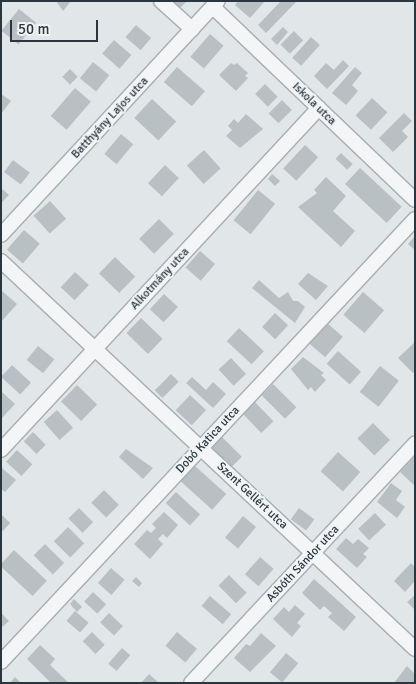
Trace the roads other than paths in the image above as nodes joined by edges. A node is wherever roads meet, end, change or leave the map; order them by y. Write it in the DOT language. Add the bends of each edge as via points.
graph roads {
  1 [pos="161,1"];
  2 [pos="216,4"];
  3 [pos="192,29"];
  4 [pos="319,108"];
  5 [pos="415,200"];
  6 [pos="415,219"];
  7 [pos="1,235"];
  8 [pos="1,261"];
  9 [pos="95,349"];
  10 [pos="415,444"];
  11 [pos="201,448"];
  12 [pos="1,450"];
  13 [pos="313,554"];
  14 [pos="415,649"];
  15 [pos="1,662"];
  16 [pos="191,683"];
  1 -- 3 [label="street"];
  2 -- 3 [label="street, Batthyány Lajos utca"];
  2 -- 4 [label="street, Iskola utca"];
  3 -- 7 [label="street, Batthyány Lajos utca"];
  4 -- 5 [label="street, Iskola utca"];
  4 -- 9 [label="street, Alkotmány utca"];
  6 -- 11 [label="street, Dobó Katica utca"];
  8 -- 9 [label="street, Szent Gellért utca"];
  9 -- 11 [label="street, Szent Gellért utca"];
  9 -- 12 [label="street, Alkotmány utca"];
  10 -- 13 [label="street, Asbóth Sándor utca"];
  11 -- 13 [label="street, Szent Gellért utca"];
  11 -- 15 [label="street, Dobó Katica utca"];
  13 -- 14 [label="street, Szent Gellért utca"];
  13 -- 16 [label="street, Asbóth Sándor utca"];
}
